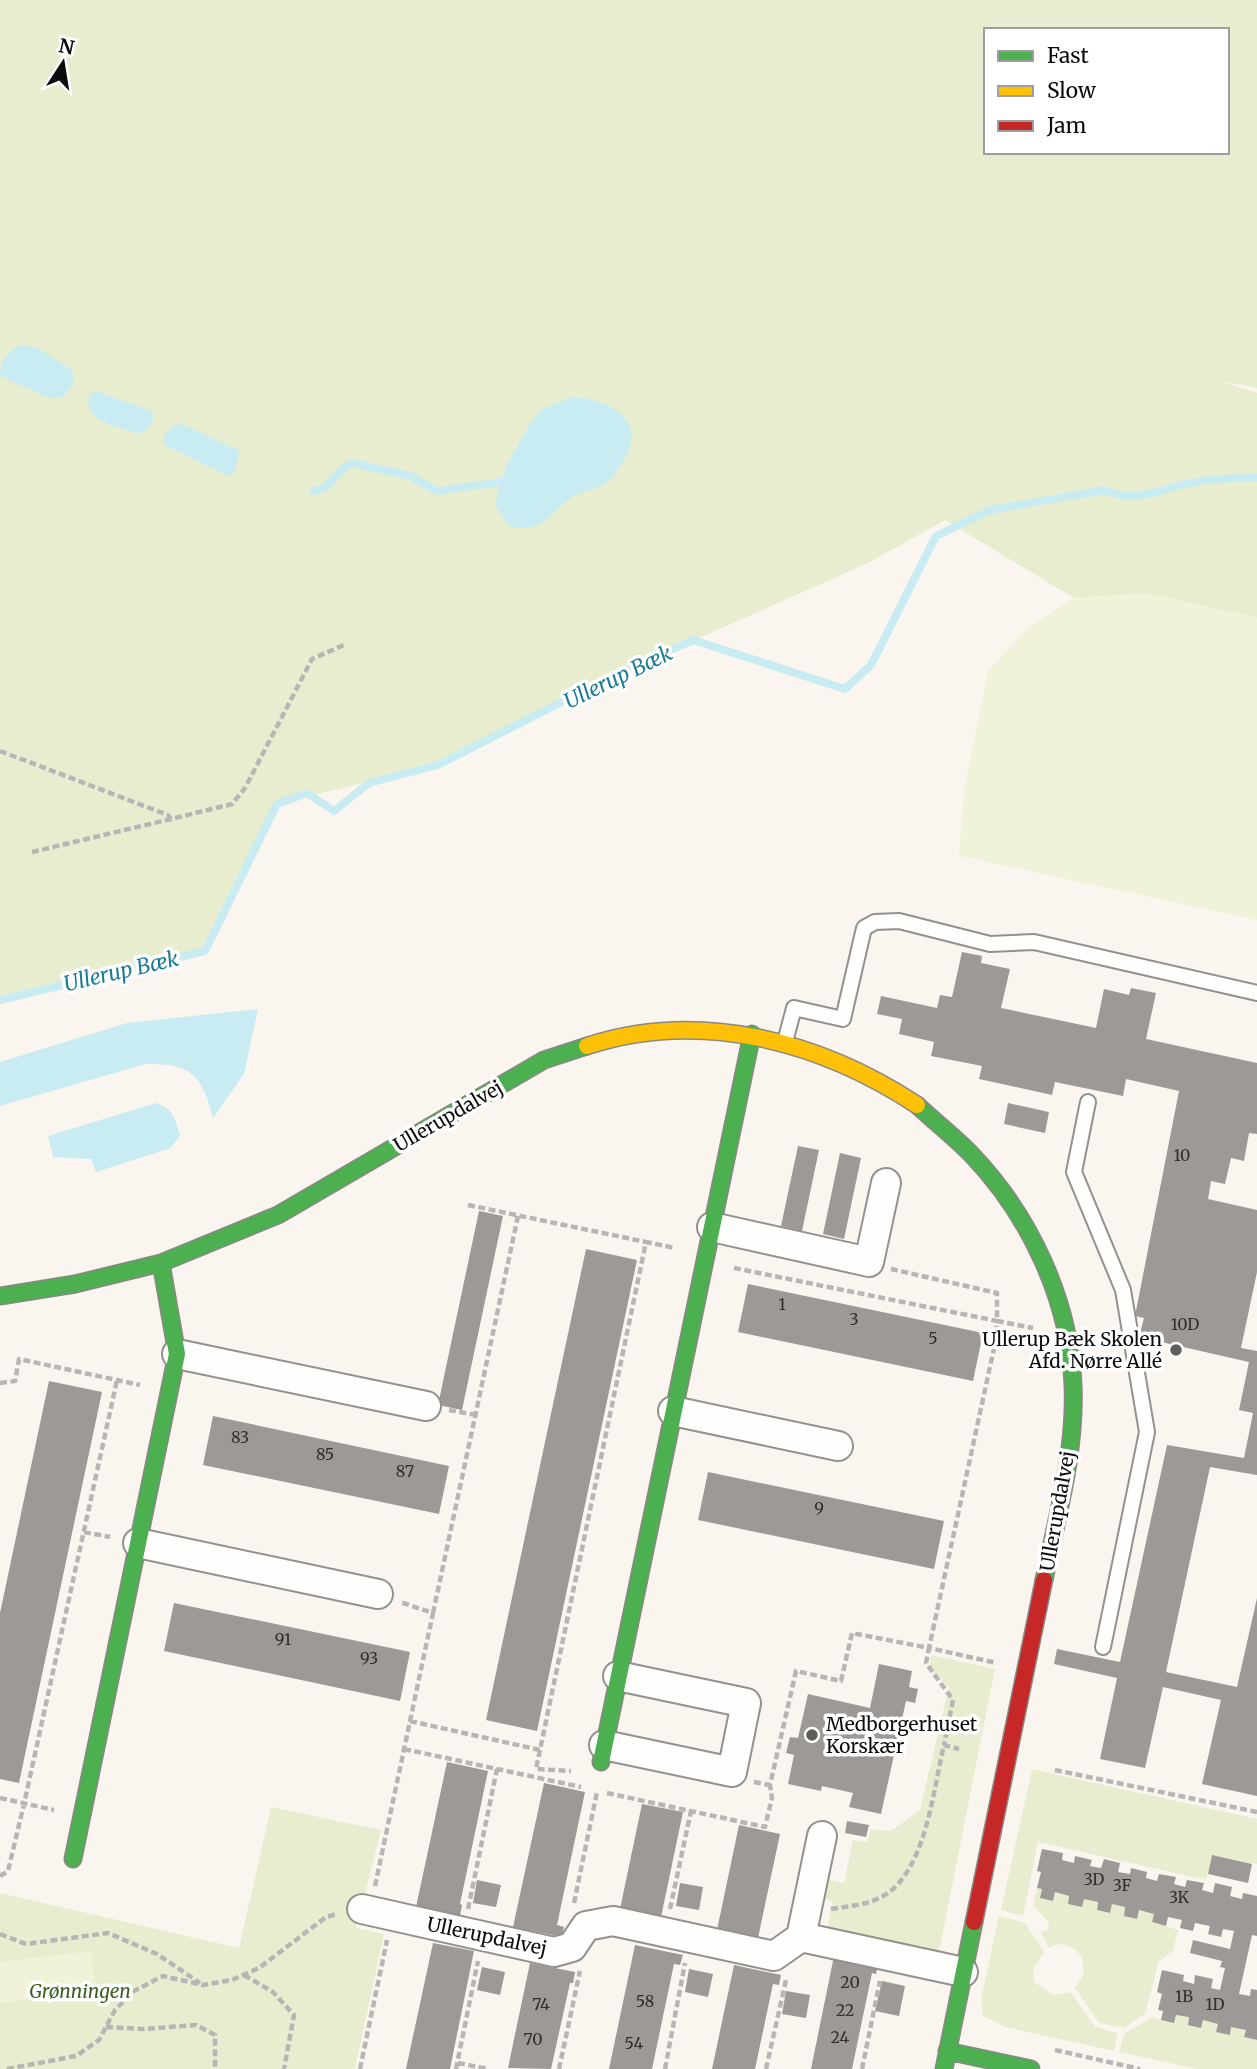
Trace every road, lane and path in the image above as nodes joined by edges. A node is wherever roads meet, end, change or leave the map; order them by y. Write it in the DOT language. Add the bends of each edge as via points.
graph roads {
  1 [pos="346,644"];
  2 [pos="0,751"];
  3 [pos="171,819"];
  4 [pos="32,852"];
  5 [pos="1257,993"];
  6 [pos="752,1034"];
  7 [pos="785,1042"];
  8 [pos="1088,1102"];
  9 [pos="886,1183"];
  10 [pos="468,1205"];
  11 [pos="518,1216"];
  12 [pos="712,1227"];
  13 [pos="646,1242"];
  14 [pos="706,1255"];
  15 [pos="869,1262"];
  16 [pos="161,1263"];
  17 [pos="733,1279"];
  18 [pos="0,1296"];
  19 [pos="996,1321"];
  20 [pos="1064,1334"];
  21 [pos="177,1354"];
  22 [pos="117,1380"];
  23 [pos="0,1383"];
  24 [pos="169,1391"];
  25 [pos="426,1406"];
  26 [pos="673,1411"];
  27 [pos="838,1446"];
  28 [pos="138,1543"];
  29 [pos="378,1594"];
  30 [pos="433,1614"];
  31 [pos="1103,1647"];
  32 [pos="929,1648"];
  33 [pos="1026,1670"];
  34 [pos="618,1676"];
  35 [pos="410,1721"];
  36 [pos="944,1745"];
  37 [pos="958,1749"];
  38 [pos="602,1754"];
  39 [pos="497,1769"];
  40 [pos="1055,1770"];
  41 [pos="597,1791"];
  42 [pos="0,1798"];
  43 [pos="24,1804"];
  44 [pos="691,1811"];
  45 [pos="1257,1812"];
  46 [pos="82,1815"];
  47 [pos="822,1836"];
  48 [pos="73,1859"];
  49 [pos="0,1876"];
  50 [pos="374,1912"];
  51 [pos="595,1925"];
  52 [pos="797,1932"];
  53 [pos="0,1934"];
  54 [pos="473,1934"];
  55 [pos="678,1935"];
  56 [pos="572,1947"];
  57 [pos="885,1955"];
  58 [pos="963,1972"];
  59 [pos="243,1975"];
  60 [pos="203,1986"];
  61 [pos="106,2027"];
  62 [pos="947,2051"];
  63 [pos="457,2063"];
  64 [pos="7,2069"];
  65 [pos="215,2069"];
  66 [pos="284,2069"];
  67 [pos="360,2069"];
  68 [pos="456,2069"];
  69 [pos="488,2069"];
  70 [pos="559,2069"];
  71 [pos="665,2069"];
  72 [pos="766,2069"];
  73 [pos="862,2069"];
  74 [pos="944,2069"];
  75 [pos="1031,2069"];
  1 -- 3 [label="path" via="312,659 245,788 232,804"];
  2 -- 3 [label="path"];
  3 -- 4 [label="path"];
  5 -- 7 [label="lane" via="1034,942 990,944 899,921 875,922 864,928 842,1019 794,1008"];
  6 -- 7 [label="street, Ullerupdalvej"];
  6 -- 12 [label="street"];
  6 -- 16 [label="street, Ullerupdalvej" via="676,1029 617,1036 544,1060 278,1215"];
  7 -- 20 [label="street, Ullerupdalvej" via="841,1062 916,1104 973,1156 1027,1227 1060,1306"];
  8 -- 31 [label="lane" via="1074,1171 1123,1290 1147,1432"];
  9 -- 15 [label="street"];
  10 -- 11 [label="path"];
  11 -- 13 [label="path"];
  11 -- 30 [label="path"];
  12 -- 14 [label="street"];
  12 -- 15 [label="street"];
  13 -- 14 [label="path"];
  13 -- 35 [label="path" via="540,1749"];
  14 -- 26 [label="street"];
  15 -- 19 [label="path" via="997,1293"];
  16 -- 18 [label="street, Ullerupdalvej"];
  16 -- 21 [label="street"];
  17 -- 19 [label="path" via="734,1267"];
  19 -- 20 [label="path"];
  19 -- 32 [label="path" via="996,1339"];
  20 -- 33 [label="street, Ullerupdalvej" via="1073,1385 1068,1465"];
  21 -- 24 [label="street"];
  21 -- 25 [label="street"];
  22 -- 23 [label="path" via="19,1359 15,1381"];
  22 -- 24 [label="path"];
  22 -- 43 [label="path"];
  24 -- 28 [label="street"];
  26 -- 27 [label="street"];
  26 -- 34 [label="street"];
  28 -- 29 [label="street"];
  28 -- 46 [label="street"];
  29 -- 30 [label="path"];
  30 -- 35 [label="path"];
  32 -- 33 [label="path"];
  32 -- 36 [label="path" via="926,1662 953,1700"];
  33 -- 58 [label="street, Ullerupdalvej"];
  34 -- 38 [label="street"];
  34 -- 38 [label="street" via="746,1703 732,1772"];
  35 -- 50 [label="path"];
  36 -- 37 [label="path"];
  36 -- 52 [label="path" via="915,1863 900,1884 883,1897"];
  39 -- 54 [label="path"];
  40 -- 45 [label="path"];
  41 -- 51 [label="path" via="573,1906"];
  42 -- 43 [label="path"];
  43 -- 46 [label="path"];
  43 -- 49 [label="path" via="8,1871"];
  44 -- 55 [label="path"];
  46 -- 48 [label="street"];
  47 -- 52 [label="street"];
  50 -- 54 [label="street, Ullerupdalvej"];
  50 -- 59 [label="path" via="326,1917"];
  50 -- 67 [label="path"];
  51 -- 55 [label="street" via="613,1921"];
  51 -- 56 [label="street, Ullerupdalvej" via="586,1926"];
  52 -- 55 [label="street" via="774,1956"];
  52 -- 57 [label="street"];
  52 -- 72 [label="path"];
  53 -- 60 [label="path" via="26,1944 108,1933 157,1954"];
  54 -- 56 [label="street, Ullerupdalvej" via="554,1952"];
  54 -- 63 [label="path"];
  55 -- 71 [label="path"];
  56 -- 70 [label="path" via="581,1965"];
  57 -- 58 [label="street"];
  57 -- 73 [label="path"];
  58 -- 62 [label="street, Ullerupdalvej"];
  59 -- 60 [label="path"];
  59 -- 66 [label="path" via="274,1992 294,2015"];
  60 -- 61 [label="path" via="163,1976 134,1991"];
  61 -- 64 [label="path" via="99,2040 76,2056"];
  61 -- 65 [label="path" via="196,2025 215,2035"];
  62 -- 74 [label="street, Ullerupdalvej"];
  62 -- 75 [label="street"];
  63 -- 68 [label="path"];
  63 -- 69 [label="path"];
}
